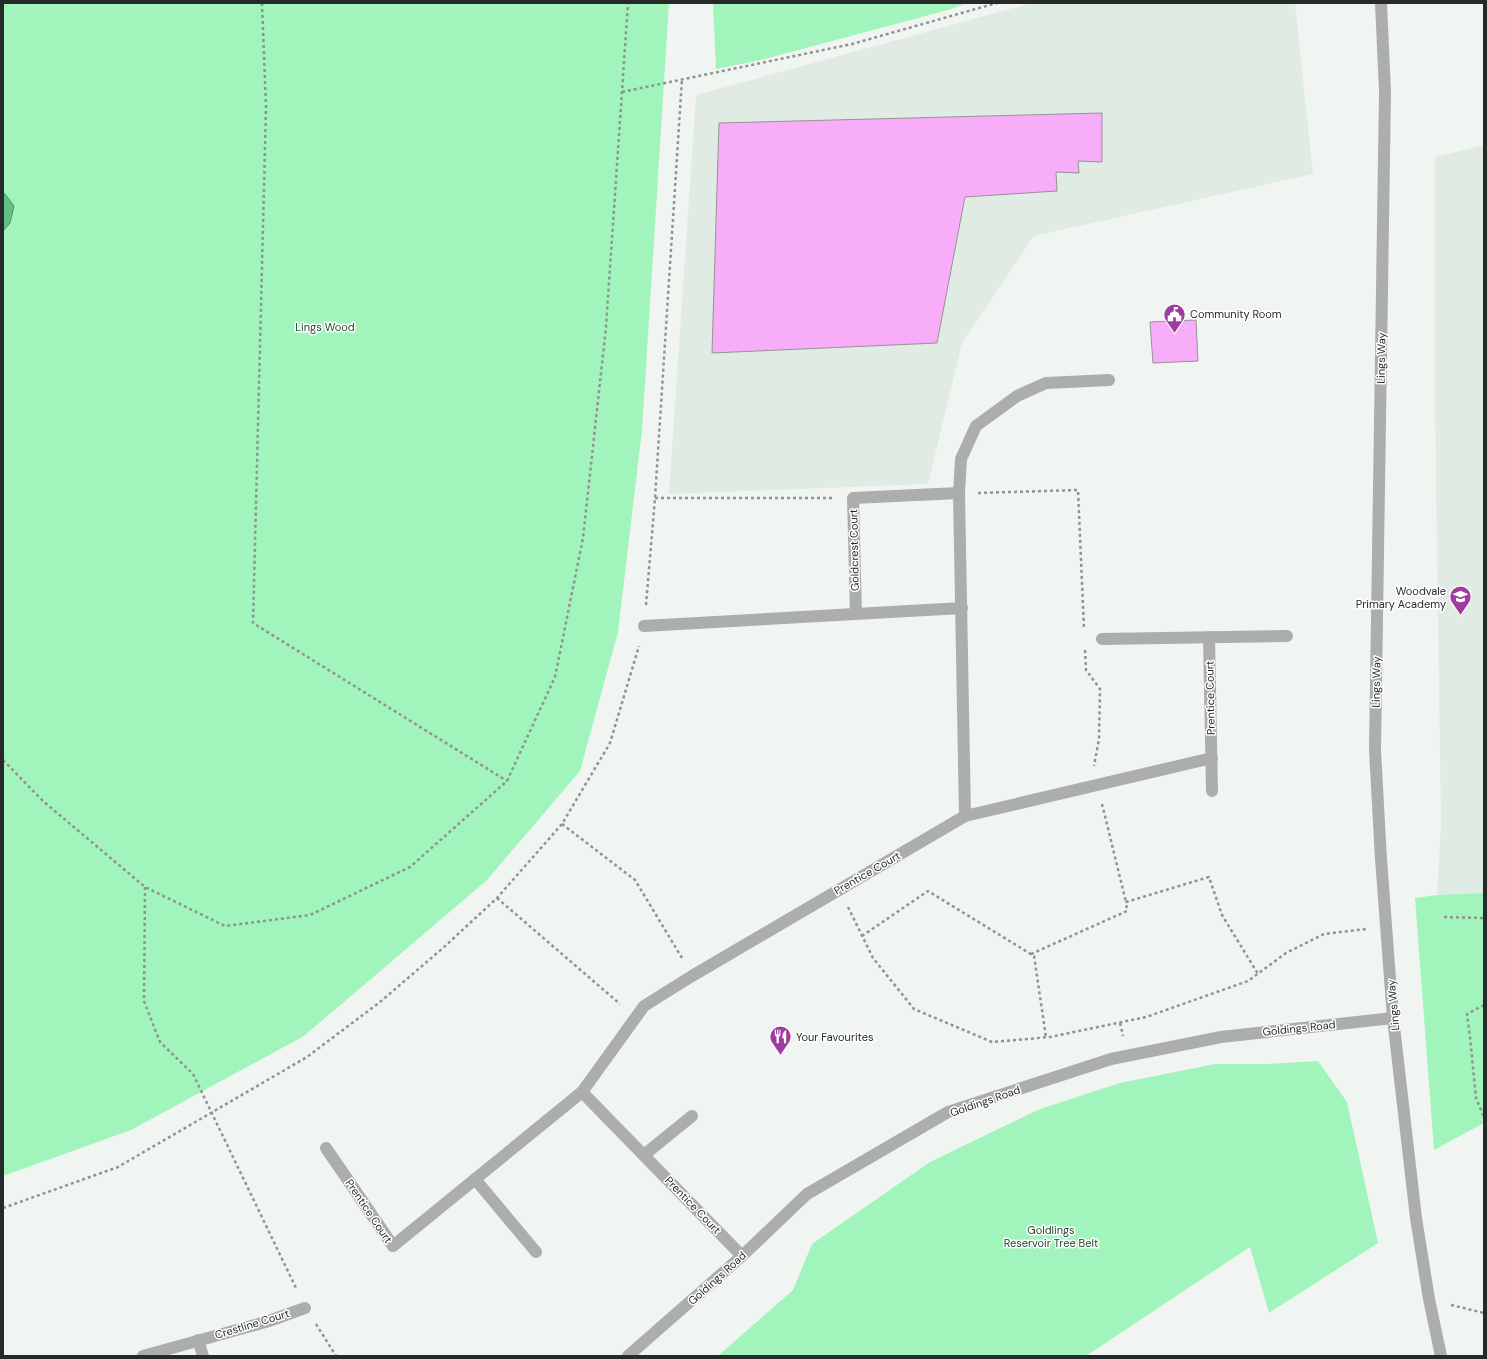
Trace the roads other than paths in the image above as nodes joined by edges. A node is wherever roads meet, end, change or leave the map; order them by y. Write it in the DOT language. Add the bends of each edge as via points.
graph roads {
  1 [pos="1381,3"];
  2 [pos="1109,380"];
  3 [pos="960,493"];
  4 [pos="962,608"];
  5 [pos="856,614"];
  6 [pos="644,626"];
  7 [pos="1287,636"];
  8 [pos="1209,637"];
  9 [pos="1102,638"];
  10 [pos="1212,758"];
  11 [pos="1212,791"];
  12 [pos="965,816"];
  13 [pos="1393,1018"];
  14 [pos="582,1092"];
  15 [pos="692,1116"];
  16 [pos="326,1148"];
  17 [pos="644,1155"];
  18 [pos="475,1179"];
  19 [pos="536,1252"];
  20 [pos="742,1256"];
  21 [pos="306,1308"];
  22 [pos="198,1340"];
  23 [pos="143,1356"];
  24 [pos="202,1356"];
  25 [pos="628,1356"];
  26 [pos="1441,1356"];
  1 -- 13 [label="street, Lings Way" via="1385,92 1374,750"];
  2 -- 3 [label="street" via="1046,383 1017,396 976,426 961,459"];
  3 -- 4 [label="street"];
  3 -- 5 [label="street, Goldcrest Court" via="853,498"];
  4 -- 5 [label="street"];
  4 -- 12 [label="street"];
  5 -- 6 [label="street"];
  7 -- 8 [label="street"];
  8 -- 9 [label="street"];
  8 -- 10 [label="street, Prentice Court"];
  10 -- 11 [label="street, Prentice Court"];
  10 -- 12 [label="street, Prentice Court"];
  12 -- 14 [label="street, Prentice Court" via="644,1006"];
  13 -- 20 [label="street, Goldings Road" via="1221,1037 1122,1057 948,1112 807,1194"];
  13 -- 26 [label="street, Lings Way" via="1416,1218"];
  14 -- 17 [label="street, Prentice Court"];
  14 -- 18 [label="street, Prentice Court"];
  15 -- 17 [label="street"];
  16 -- 18 [label="street, Prentice Court" via="393,1246"];
  17 -- 20 [label="street, Prentice Court"];
  18 -- 19 [label="street"];
  20 -- 25 [label="street, Goldings Road"];
  21 -- 22 [label="street, Crestline Court"];
  22 -- 23 [label="street, Crestline Court"];
  22 -- 24 [label="street"];
}
